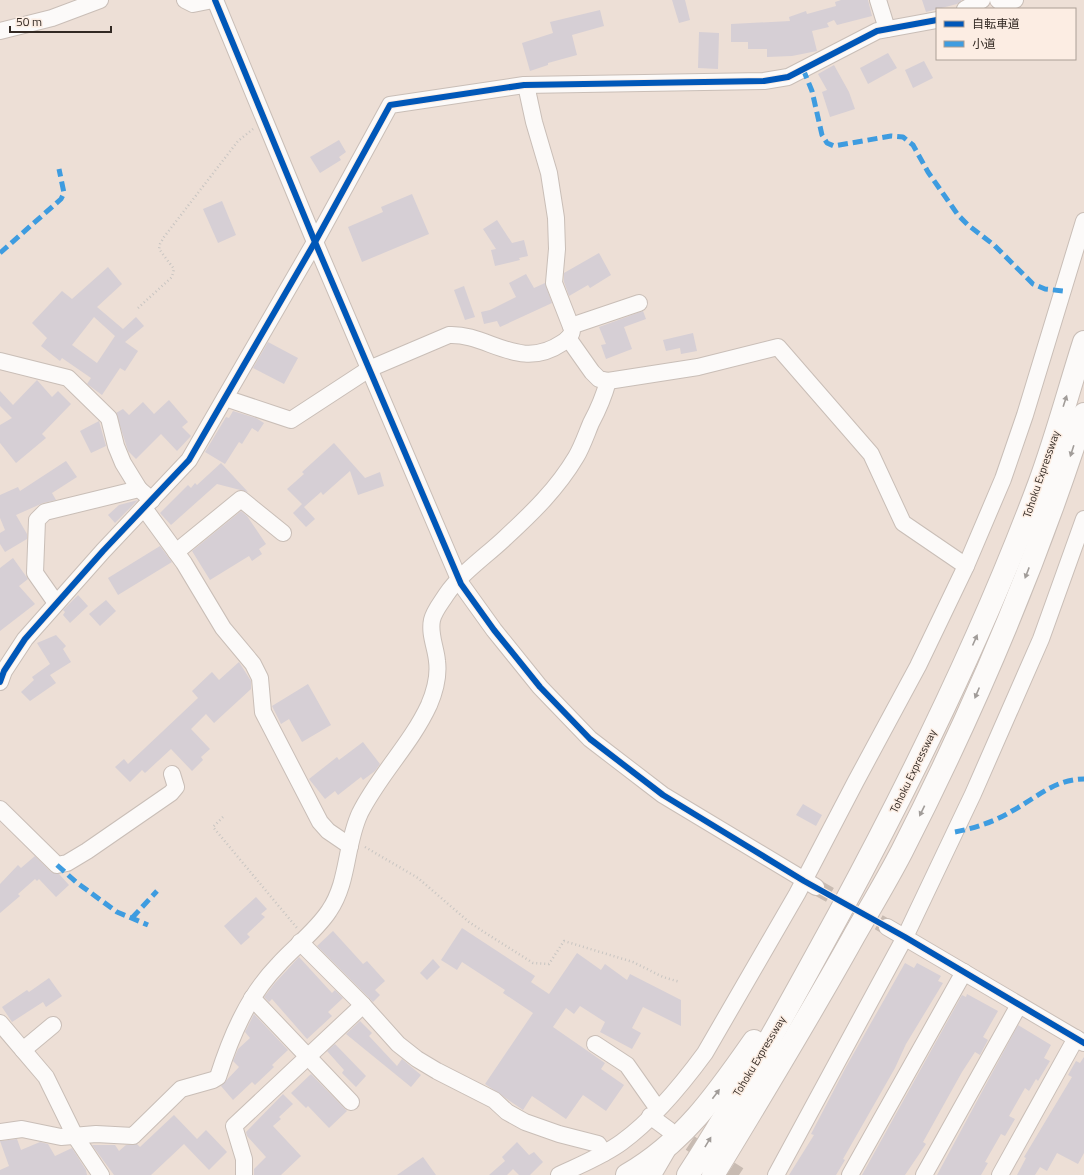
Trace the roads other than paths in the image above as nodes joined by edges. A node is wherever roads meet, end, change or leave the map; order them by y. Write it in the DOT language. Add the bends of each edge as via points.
graph roads {
  1 [pos="100,0"];
  2 [pos="185,0"];
  3 [pos="214,0"];
  4 [pos="878,0"];
  5 [pos="982,0"];
  6 [pos="998,0"];
  7 [pos="1015,0"];
  8 [pos="967,8"];
  9 [pos="936,20"];
  10 [pos="887,29"];
  11 [pos="0,31"];
  12 [pos="526,85"];
  13 [pos="1084,221"];
  14 [pos="315,242"];
  15 [pos="639,303"];
  16 [pos="570,332"];
  17 [pos="1084,342"];
  18 [pos="0,361"];
  19 [pos="369,369"];
  20 [pos="608,381"];
  21 [pos="225,398"];
  22 [pos="1084,414"];
  23 [pos="139,489"];
  24 [pos="148,504"];
  25 [pos="1084,519"];
  26 [pos="283,533"];
  27 [pos="176,552"];
  28 [pos="966,566"];
  29 [pos="459,580"];
  30 [pos="56,603"];
  31 [pos="0,682"];
  32 [pos="172,774"];
  33 [pos="0,809"];
  34 [pos="879,840"];
  35 [pos="351,843"];
  36 [pos="810,884"];
  37 [pos="887,927"];
  38 [pos="905,937"];
  39 [pos="303,940"];
  40 [pos="964,972"];
  41 [pos="252,998"];
  42 [pos="363,1005"];
  43 [pos="1019,1005"];
  44 [pos="0,1023"];
  45 [pos="53,1026"];
  46 [pos="796,1040"];
  47 [pos="1080,1041"];
  48 [pos="595,1044"];
  49 [pos="23,1050"];
  50 [pos="308,1056"];
  51 [pos="350,1102"];
  52 [pos="654,1113"];
  53 [pos="0,1132"];
  54 [pos="75,1136"];
  55 [pos="670,1137"];
  56 [pos="604,1153"];
  57 [pos="100,1175"];
  58 [pos="244,1175"];
  59 [pos="559,1175"];
  60 [pos="628,1175"];
  61 [pos="653,1175"];
  62 [pos="688,1175"];
  63 [pos="713,1175"];
  64 [pos="724,1175"];
  65 [pos="776,1175"];
  66 [pos="850,1175"];
  67 [pos="924,1175"];
  68 [pos="1000,1175"];
  1 -- 11 [label="street" via="52,18"];
  2 -- 3 [label="street" via="192,4"];
  3 -- 14 [label="street"];
  4 -- 10 [label="street"];
  5 -- 8 [label="street"];
  6 -- 7 [label="street" via="1003,4"];
  9 -- 10 [label="street"];
  10 -- 12 [label="street" via="859,39 788,77 764,82"];
  12 -- 14 [label="street" via="390,105"];
  12 -- 16 [label="street" via="550,174 557,249 554,283"];
  13 -- 28 [label="street" via="1025,415 1003,479"];
  14 -- 19 [label="street"];
  14 -- 21 [label="street"];
  15 -- 16 [label="street"];
  16 -- 19 [label="street" via="551,349 528,355 458,334 449,335"];
  16 -- 20 [label="street" via="592,372 599,379"];
  34 -- 17 [label="highway, Tohoku Expressway, one-way" via="945,706 995,593 1039,483"];
  18 -- 23 [label="street" via="68,378 109,418 123,464"];
  19 -- 21 [label="street" via="291,420"];
  19 -- 29 [label="street"];
  20 -- 28 [label="street" via="698,367 778,347 871,454 903,523"];
  20 -- 29 [label="street" via="577,456 552,491 534,512"];
  21 -- 24 [label="street" via="189,460"];
  22 -- 46 [label="highway, Tohoku Expressway, one-way" via="1060,490 966,721 902,852"];
  23 -- 24 [label="street"];
  23 -- 30 [label="street" via="45,512 37,520 35,573"];
  24 -- 27 [label="street"];
  24 -- 30 [label="street"];
  25 -- 38 [label="street" via="1041,639 1003,729"];
  26 -- 27 [label="street" via="241,499"];
  27 -- 35 [label="street" via="224,628 253,664 260,678 263,712 320,822 328,831"];
  28 -- 36 [label="street" via="918,666 856,781"];
  29 -- 35 [label="street" via="447,592 431,625 438,661 438,677 429,705 368,800 353,831"];
  29 -- 36 [label="street" via="494,630 540,687 590,739 663,795"];
  30 -- 31 [label="street" via="25,639 4,671"];
  32 -- 33 [label="street" via="176,787 171,793 87,851 67,863 58,865"];
  55 -- 34 [label="highway, one-way" via="695,1121 718,1092 766,1023"];
  62 -- 34 [label="highway, Tohoku Expressway, one-way" via="777,1028"];
  35 -- 39 [label="street" via="337,899 328,913"];
  36 -- 52 [label="street" via="705,1053 688,1077"];
  37 -- 38 [label="street"];
  38 -- 40 [label="street"];
  38 -- 65 [label="street"];
  39 -- 41 [label="street" via="264,980"];
  39 -- 42 [label="street"];
  40 -- 43 [label="street"];
  40 -- 66 [label="street"];
  41 -- 50 [label="street"];
  41 -- 54 [label="street" via="239,1022 218,1076 213,1080 182,1089 133,1136"];
  42 -- 50 [label="street"];
  42 -- 56 [label="street" via="398,1044 437,1072 477,1090 525,1122 598,1144"];
  43 -- 47 [label="street"];
  43 -- 67 [label="street"];
  44 -- 49 [label="street"];
  45 -- 49 [label="street"];
  46 -- 63 [label="highway, Tohoku Expressway"];
  46 -- 64 [label="highway"];
  47 -- 68 [label="street"];
  48 -- 52 [label="street" via="627,1065"];
  49 -- 54 [label="street" via="46,1077"];
  50 -- 51 [label="street"];
  50 -- 58 [label="street" via="234,1126 244,1159"];
  52 -- 55 [label="street"];
  52 -- 56 [label="street" via="622,1142"];
  53 -- 54 [label="street" via="22,1129 60,1137"];
  54 -- 57 [label="street"];
  55 -- 60 [label="highway"];
  55 -- 61 [label="street"];
  56 -- 59 [label="street"];
}
